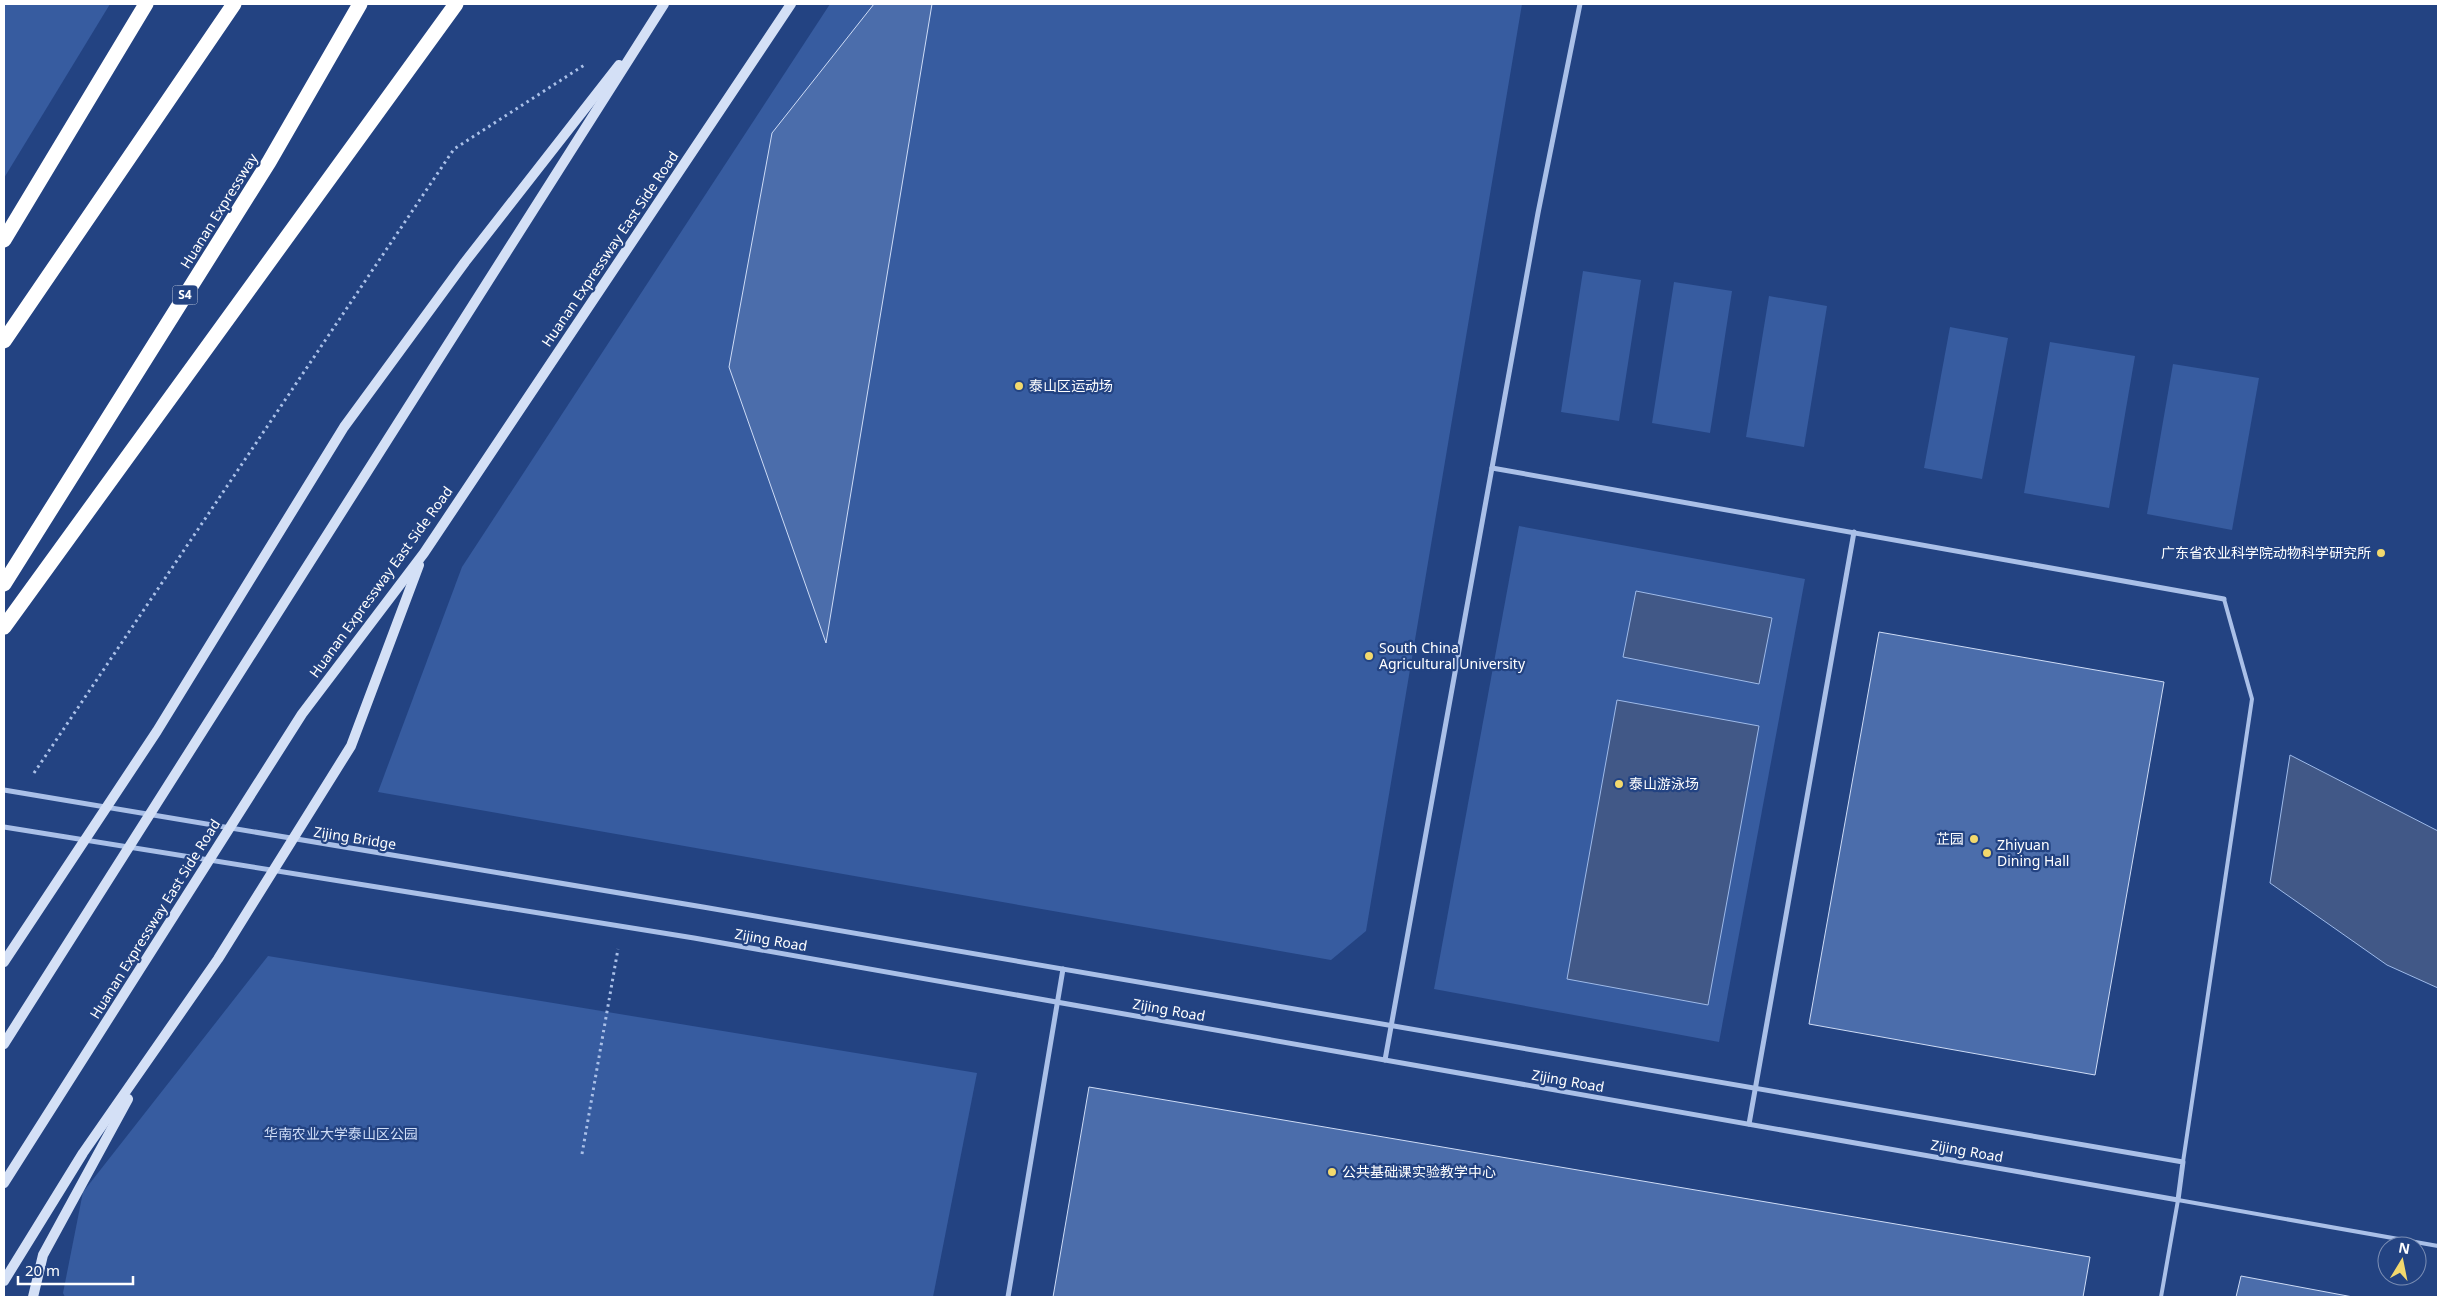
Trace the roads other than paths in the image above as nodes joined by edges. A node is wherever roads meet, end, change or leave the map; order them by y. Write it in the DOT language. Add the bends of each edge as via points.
graph roads {
  1 [pos="146,4"];
  2 [pos="234,4"];
  3 [pos="360,4"];
  4 [pos="456,4"];
  5 [pos="664,4"];
  6 [pos="791,4"];
  7 [pos="1580,4"];
  8 [pos="656,19"];
  9 [pos="4,240"];
  10 [pos="4,341"];
  11 [pos="1492,468"];
  12 [pos="1854,532"];
  13 [pos="424,553"];
  14 [pos="4,584"];
  15 [pos="2224,598"];
  16 [pos="4,627"];
  17 [pos="4,790"];
  18 [pos="4,826"];
  19 [pos="703,907"];
  20 [pos="4,962"];
  21 [pos="1063,969"];
  22 [pos="1057,1002"];
  23 [pos="1392,1025"];
  24 [pos="4,1044"];
  25 [pos="150,1059"];
  26 [pos="1385,1060"];
  27 [pos="1756,1088"];
  28 [pos="1749,1124"];
  29 [pos="2183,1162"];
  30 [pos="4,1183"];
  31 [pos="2178,1200"];
  32 [pos="2438,1246"];
  33 [pos="4,1281"];
  34 [pos="33,1297"];
  35 [pos="1008,1297"];
  36 [pos="2161,1297"];
  1 -- 9 [label="highway"];
  2 -- 10 [label="highway"];
  3 -- 14 [label="highway, Huanan Expressway / S4" via="269,162"];
  4 -- 16 [label="highway"];
  5 -- 8 [label="street"];
  6 -- 13 [label="street, Huanan Expressway East Side Road"];
  7 -- 11 [label="street"];
  8 -- 20 [label="street" via="464,262 344,427 157,731"];
  8 -- 24 [label="street"];
  11 -- 12 [label="street"];
  11 -- 23 [label="street"];
  12 -- 15 [label="street"];
  12 -- 27 [label="street"];
  13 -- 25 [label="street" via="351,746 218,959"];
  13 -- 30 [label="street, Huanan Expressway East Side Road" via="302,714"];
  15 -- 29 [label="lane" via="2252,699"];
  17 -- 19 [label="street, Zijing Bridge"];
  18 -- 22 [label="street, Zijing Road" via="694,938"];
  19 -- 21 [label="street, Zijing Road"];
  21 -- 22 [label="street"];
  21 -- 23 [label="street, Zijing Road"];
  22 -- 26 [label="street, Zijing Road"];
  22 -- 35 [label="street"];
  23 -- 26 [label="street"];
  23 -- 27 [label="street, Zijing Road"];
  25 -- 33 [label="street" via="82,1153"];
  25 -- 34 [label="street" via="43,1255"];
  26 -- 28 [label="street, Zijing Road"];
  27 -- 28 [label="street"];
  27 -- 29 [label="street, Zijing Road"];
  28 -- 31 [label="street, Zijing Road"];
  29 -- 31 [label="street"];
  31 -- 32 [label="lane, Zijing Road"];
  31 -- 36 [label="lane"];
}
